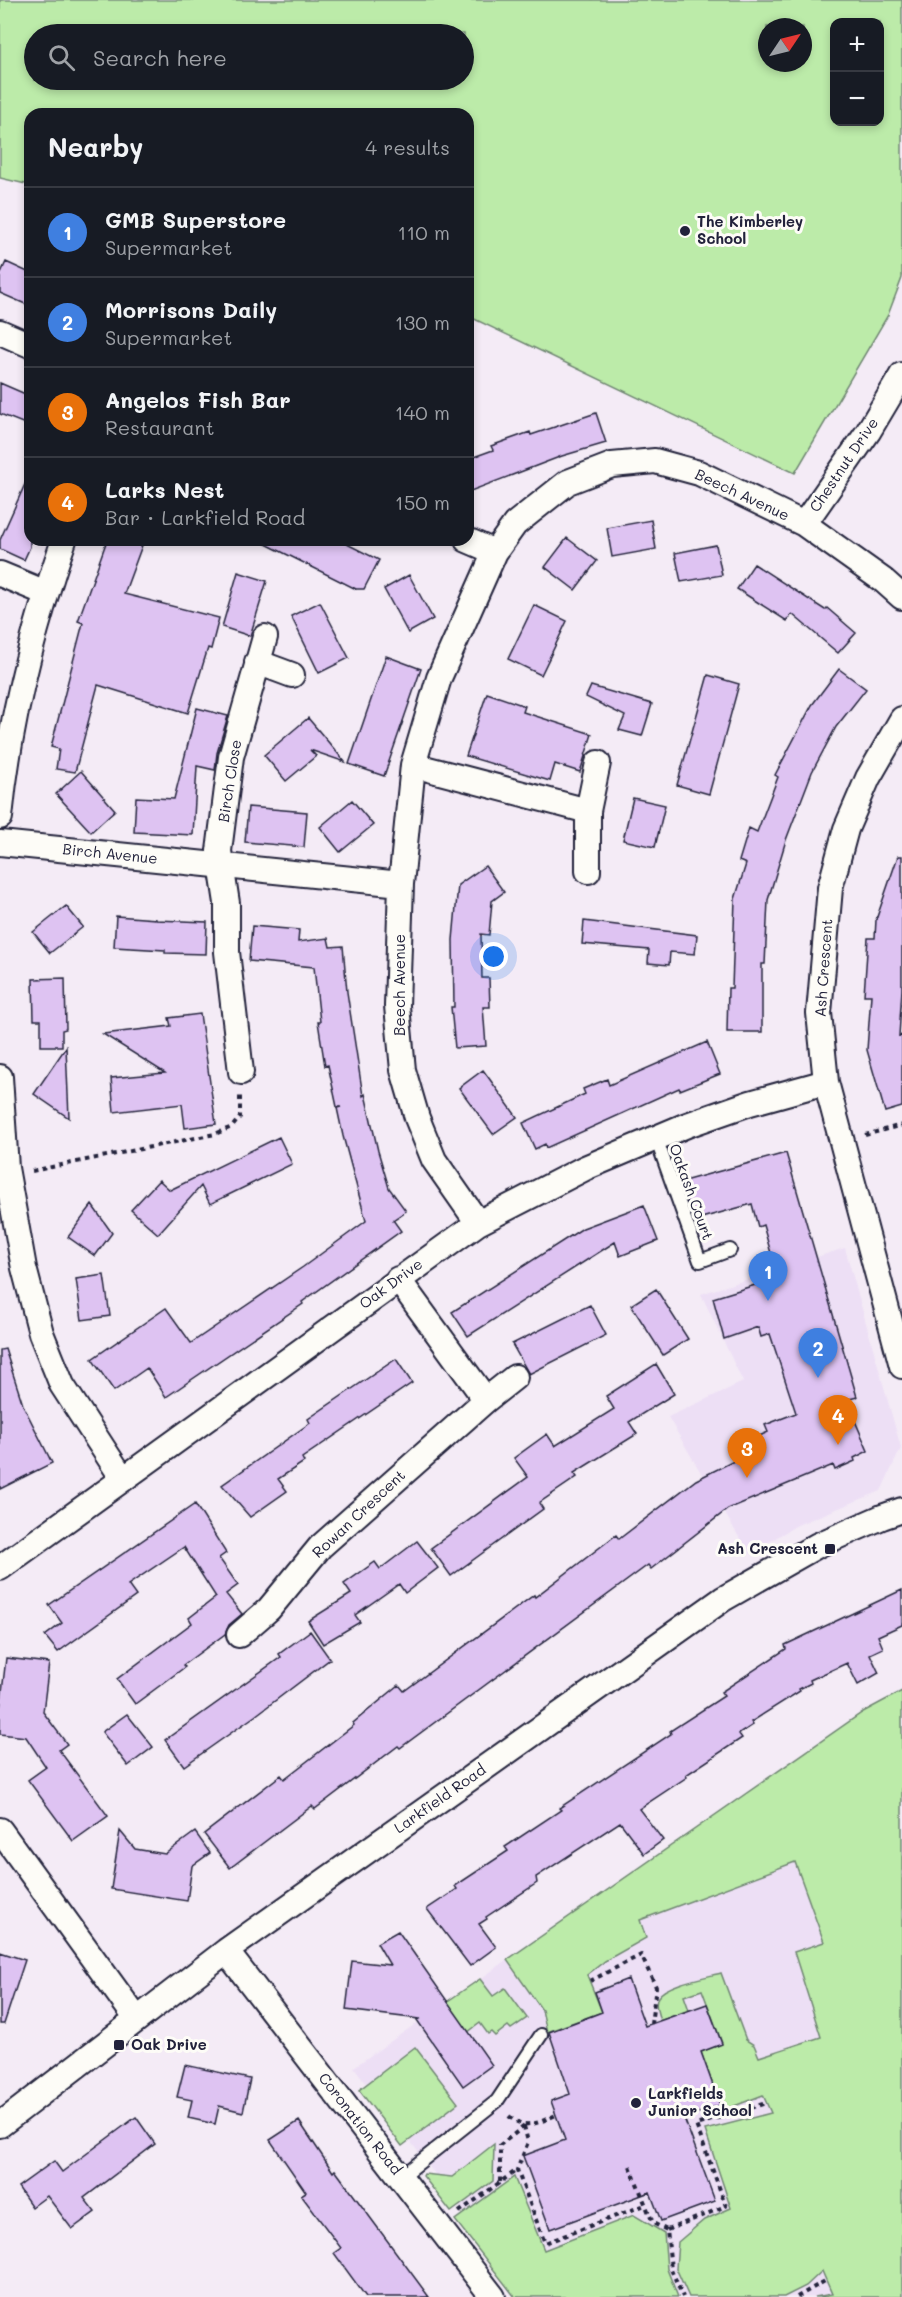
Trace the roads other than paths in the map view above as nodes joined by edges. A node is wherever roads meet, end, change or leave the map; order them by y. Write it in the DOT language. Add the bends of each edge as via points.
graph roads {
  1 [pos="0,332"];
  2 [pos="24,342"];
  3 [pos="902,375"];
  4 [pos="804,525"];
  5 [pos="474,543"];
  6 [pos="62,546"];
  7 [pos="495,552"];
  8 [pos="0,574"];
  9 [pos="46,593"];
  10 [pos="902,597"];
  11 [pos="265,637"];
  12 [pos="257,662"];
  13 [pos="291,675"];
  14 [pos="902,720"];
  15 [pos="598,763"];
  16 [pos="413,765"];
  17 [pos="588,811"];
  18 [pos="0,817"];
  19 [pos="0,843"];
  20 [pos="221,865"];
  21 [pos="588,871"];
  22 [pos="401,884"];
  23 [pos="241,1072"];
  24 [pos="0,1077"];
  25 [pos="826,1082"];
  26 [pos="656,1138"];
  27 [pos="5,1171"];
  28 [pos="478,1223"];
  29 [pos="730,1250"];
  30 [pos="398,1279"];
  31 [pos="902,1366"];
  32 [pos="515,1377"];
  33 [pos="486,1400"];
  34 [pos="123,1479"];
  35 [pos="902,1510"];
  36 [pos="0,1568"];
  37 [pos="238,1635"];
  38 [pos="0,1830"];
  39 [pos="226,1951"];
  40 [pos="136,2018"];
  41 [pos="541,2035"];
  42 [pos="0,2125"];
  43 [pos="401,2177"];
  44 [pos="493,2297"];
  1 -- 2 [label="street"];
  3 -- 4 [label="street, Chestnut Drive"];
  4 -- 7 [label="street, Beech Avenue" via="699,474 655,461 612,465 568,482 515,524"];
  4 -- 10 [label="street, Beech Avenue"];
  5 -- 7 [label="street"];
  6 -- 9 [label="street"];
  7 -- 16 [label="street, Beech Avenue" via="439,678"];
  8 -- 9 [label="street"];
  9 -- 18 [label="street" via="5,766"];
  11 -- 12 [label="street, Birch Close"];
  12 -- 13 [label="street"];
  12 -- 20 [label="street, Birch Close" via="231,757 219,851"];
  14 -- 25 [label="street, Ash Crescent" via="868,778 846,830 830,888 819,1013"];
  15 -- 17 [label="street"];
  16 -- 17 [label="street"];
  16 -- 22 [label="street, Beech Avenue"];
  17 -- 21 [label="street"];
  19 -- 20 [label="street, Birch Avenue"];
  20 -- 22 [label="street, Birch Avenue"];
  20 -- 23 [label="street" via="227,903 226,952"];
  22 -- 28 [label="street, Beech Avenue" via="397,1006 403,1070 434,1160"];
  24 -- 27 [label="street"];
  25 -- 26 [label="street, Oak Drive" via="750,1103"];
  25 -- 31 [label="street, Ash Crescent"];
  26 -- 28 [label="street, Oak Drive" via="585,1168"];
  26 -- 29 [label="lane, Oakash Court" via="700,1261"];
  27 -- 34 [label="street" via="41,1333 62,1385"];
  28 -- 30 [label="street, Oak Drive"];
  30 -- 33 [label="street"];
  30 -- 34 [label="street, Oak Drive"];
  32 -- 33 [label="street, Rowan Crescent"];
  33 -- 37 [label="street, Rowan Crescent" via="320,1547 269,1609"];
  34 -- 36 [label="street, Oak Drive"];
  35 -- 39 [label="street, Larkfield Road" via="818,1545 723,1599"];
  38 -- 40 [label="street"];
  39 -- 40 [label="street, Larkfield Road"];
  39 -- 43 [label="street, Coronation Road"];
  40 -- 42 [label="street, Larkfield Road"];
  41 -- 43 [label="lane" via="497,2101"];
  43 -- 44 [label="street, Coronation Road"];
}
